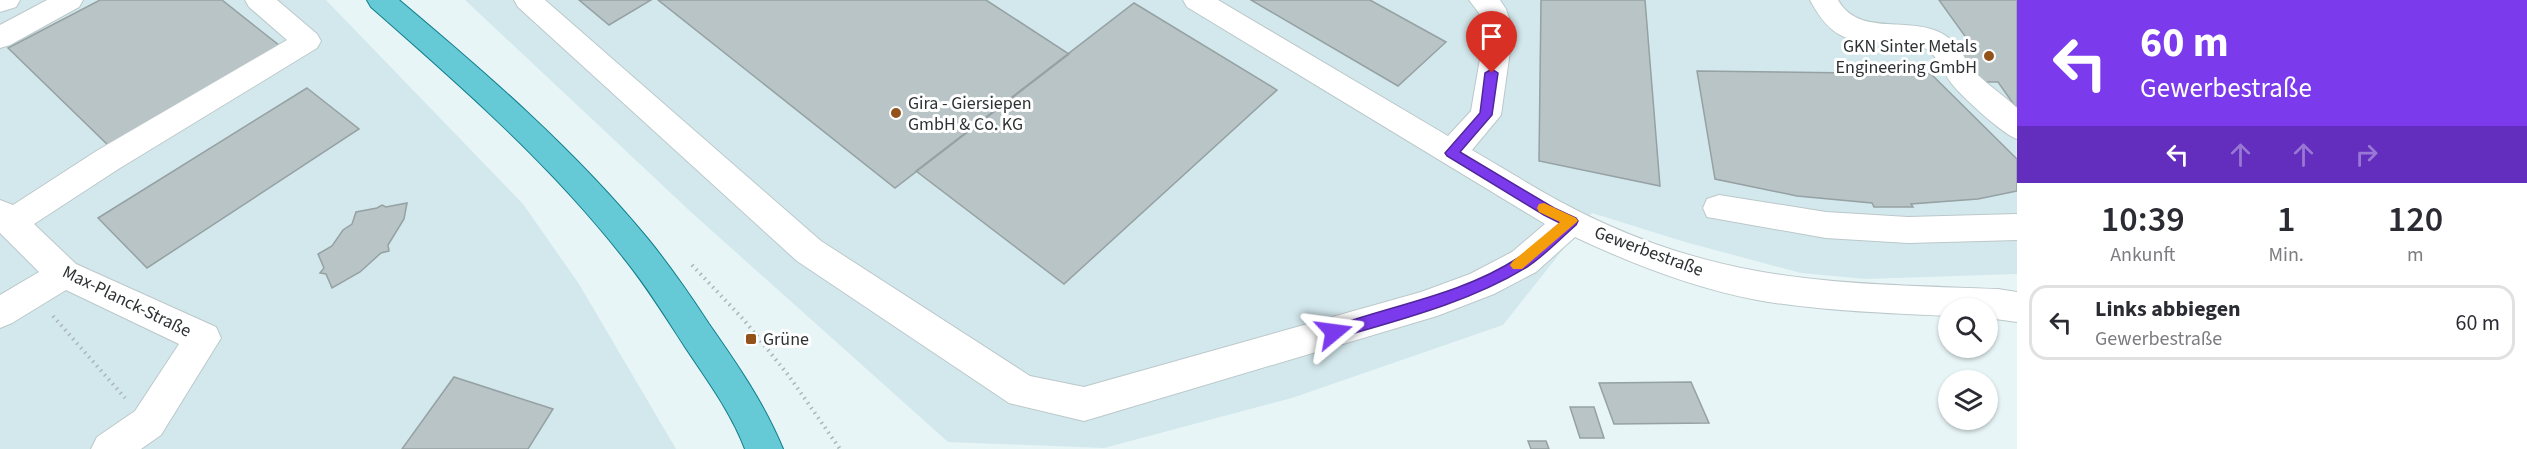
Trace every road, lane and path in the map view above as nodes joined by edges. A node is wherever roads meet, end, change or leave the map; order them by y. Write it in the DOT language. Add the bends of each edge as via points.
graph roads {
  1 [pos="6,0"];
  2 [pos="69,0"];
  3 [pos="258,0"];
  4 [pos="381,0"];
  5 [pos="528,0"];
  6 [pos="1197,0"];
  7 [pos="1483,0"];
  8 [pos="1824,0"];
  9 [pos="0,3"];
  10 [pos="0,38"];
  11 [pos="2017,128"];
  12 [pos="1451,153"];
  13 [pos="1719,208"];
  14 [pos="5,218"];
  15 [pos="1571,221"];
  16 [pos="2017,227"];
  17 [pos="64,274"];
  18 [pos="33,293"];
  19 [pos="2017,307"];
  20 [pos="0,313"];
  21 [pos="148,423"];
  22 [pos="768,442"];
  23 [pos="110,449"];
  1 -- 9 [label="street"];
  2 -- 10 [label="street"];
  3 -- 14 [label="street" via="307,41"];
  4 -- 22 [label="main road" via="475,80 628,237"];
  5 -- 15 [label="street" via="809,252 1022,392 1084,404 1425,306 1482,284 1524,262"];
  6 -- 12 [label="street, Gewerbestraße"];
  7 -- 12 [label="street" via="1492,9 1499,30 1486,115"];
  8 -- 11 [label="street" via="1837,21 1846,27 1931,38 1944,47 1960,74 2006,112"];
  12 -- 15 [label="street, Gewerbestraße" via="1549,212"];
  13 -- 16 [label="street" via="1826,225 1908,230"];
  14 -- 17 [label="street, Max-Planck-Straße"];
  15 -- 19 [label="street, Gewerbestraße" via="1685,267 1755,285 1842,297"];
  17 -- 18 [label="street"];
  17 -- 21 [label="street, Max-Planck-Straße" via="203,338"];
  18 -- 20 [label="street"];
  18 -- 21 [label="path"];
  21 -- 23 [label="street"];
}
